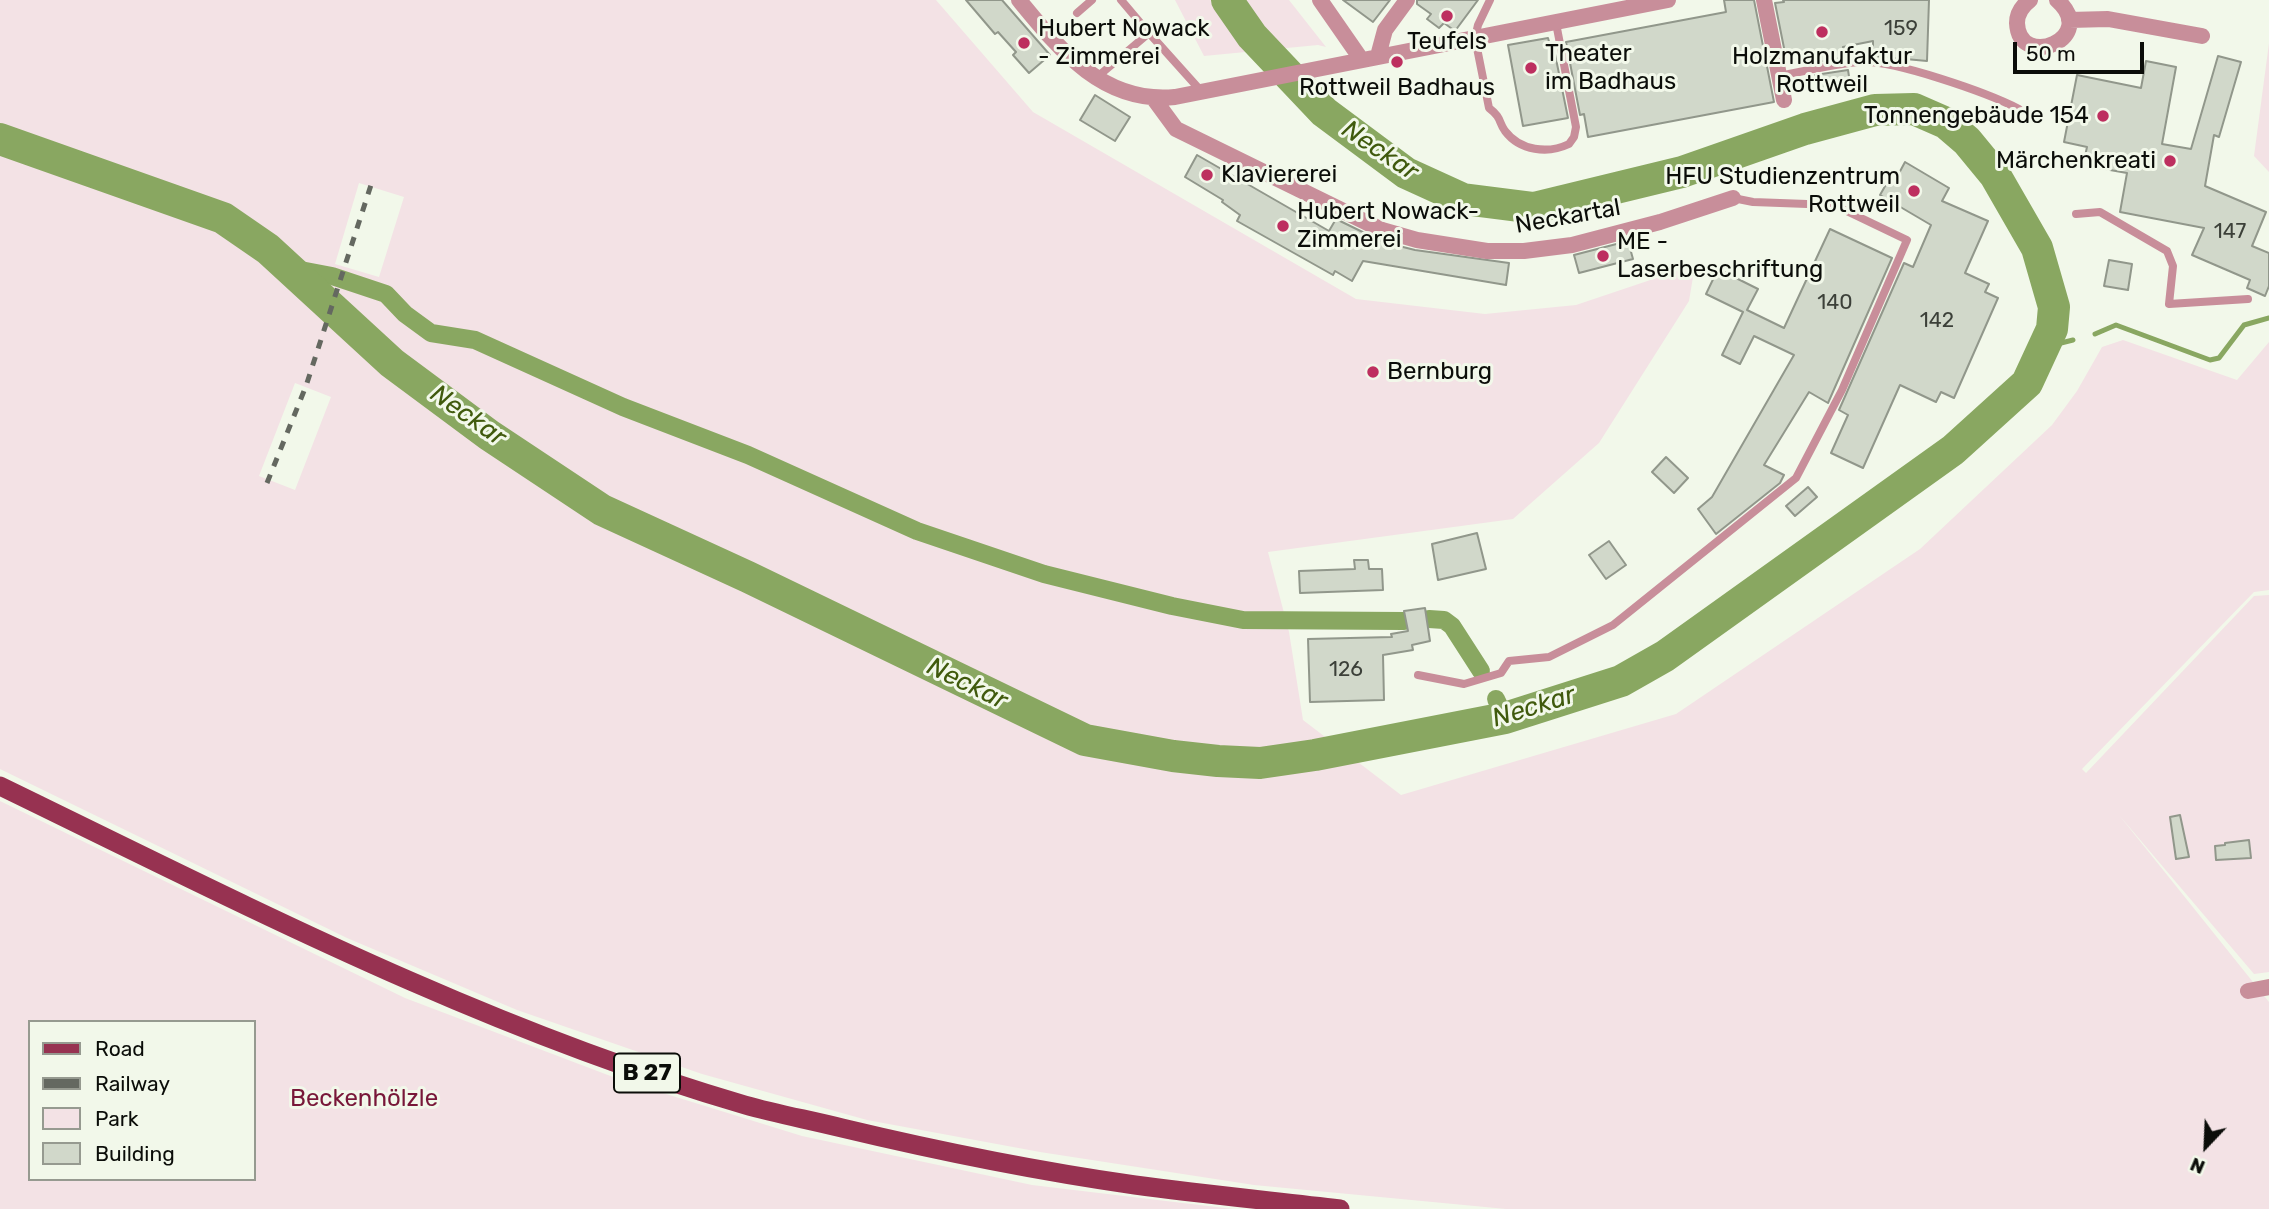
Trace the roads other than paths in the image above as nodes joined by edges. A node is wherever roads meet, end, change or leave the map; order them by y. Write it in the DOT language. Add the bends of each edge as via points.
graph roads {
  1 [pos="1018,0"];
  2 [pos="1092,0"];
  3 [pos="1121,0"];
  4 [pos="1320,0"];
  5 [pos="1407,0"];
  6 [pos="1490,0"];
  7 [pos="1668,0"];
  8 [pos="1764,0"];
  9 [pos="2057,0"];
  10 [pos="2020,3"];
  11 [pos="1077,13"];
  12 [pos="2069,20"];
  13 [pos="1556,23"];
  14 [pos="1149,33"];
  15 [pos="2202,36"];
  16 [pos="1475,38"];
  17 [pos="1378,56"];
  18 [pos="1361,59"];
  19 [pos="1779,76"];
  20 [pos="1096,78"];
  21 [pos="1202,92"];
  22 [pos="1154,99"];
  23 [pos="1784,100"];
  24 [pos="2019,109"];
  25 [pos="1733,198"];
  26 [pos="2076,214"];
  27 [pos="2248,299"];
  28 [pos="1418,675"];
  29 [pos="0,786"];
  30 [pos="2269,987"];
  31 [pos="2248,991"];
  32 [pos="1340,1209"];
  1 -- 20 [label="street" via="1071,58"];
  2 -- 11 [label="lane"];
  3 -- 14 [label="lane"];
  4 -- 18 [label="street"];
  5 -- 17 [label="street" via="1385,30"];
  6 -- 16 [label="lane"];
  7 -- 13 [label="street"];
  8 -- 19 [label="street"];
  9 -- 12 [label="street"];
  10 -- 12 [label="street" via="2019,30 2034,46 2059,43"];
  12 -- 15 [label="street" via="2108,19"];
  13 -- 16 [label="street"];
  13 -- 16 [label="lane" via="1576,127 1569,144 1547,150 1513,139 1489,108"];
  14 -- 20 [label="lane"];
  14 -- 21 [label="lane"];
  16 -- 17 [label="street"];
  17 -- 18 [label="street"];
  18 -- 21 [label="street"];
  19 -- 23 [label="street"];
  19 -- 24 [label="lane" via="1862,61 1996,97"];
  20 -- 22 [label="street" via="1131,95"];
  21 -- 22 [label="street"];
  22 -- 25 [label="street, Neckartal" via="1176,129 1382,230 1417,240 1487,251 1548,249 1660,222"];
  25 -- 28 [label="lane" via="1834,205 1907,240 1842,390 1796,478 1613,625 1549,657 1509,662 1501,673 1464,684"];
  26 -- 27 [label="lane" via="2100,212 2167,251 2173,266 2169,304"];
  29 -- 32 [label="main road, B 27" via="429,991 722,1097 882,1137 1049,1171"];
  30 -- 31 [label="street"];
}
